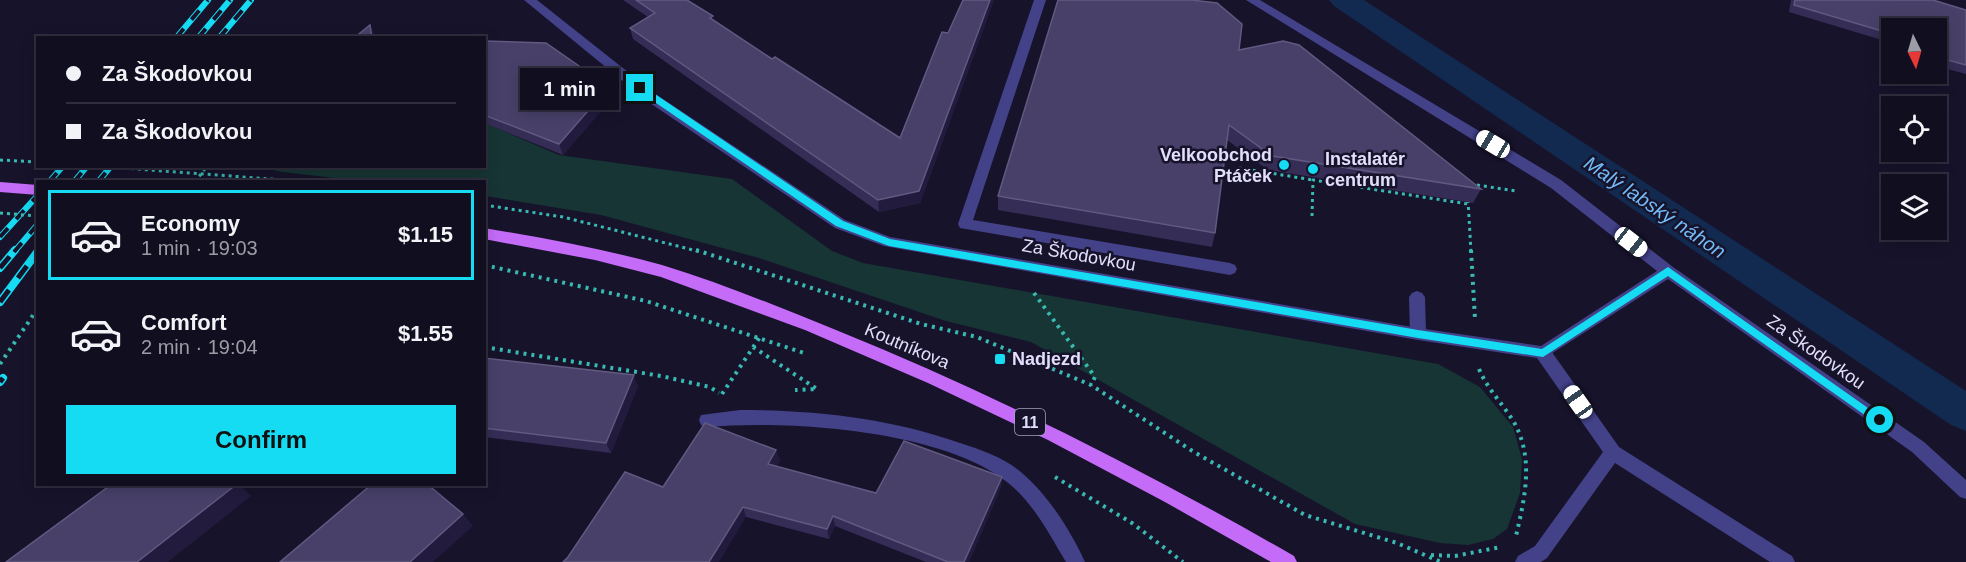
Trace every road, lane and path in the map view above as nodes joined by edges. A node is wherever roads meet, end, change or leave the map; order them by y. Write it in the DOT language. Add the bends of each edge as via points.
graph roads {
  1 [pos="530,0"];
  2 [pos="1040,0"];
  3 [pos="1252,0"];
  4 [pos="0,160"];
  5 [pos="36,162"];
  6 [pos="123,168"];
  7 [pos="1239,168"];
  8 [pos="284,180"];
  9 [pos="1313,180"];
  10 [pos="0,187"];
  11 [pos="36,190"];
  12 [pos="1520,191"];
  13 [pos="1468,204"];
  14 [pos="486,206"];
  15 [pos="0,213"];
  16 [pos="36,216"];
  17 [pos="1312,216"];
  18 [pos="486,233"];
  19 [pos="486,265"];
  20 [pos="1031,267"];
  21 [pos="1230,269"];
  22 [pos="1668,271"];
  23 [pos="1417,297"];
  24 [pos="36,311"];
  25 [pos="1475,325"];
  26 [pos="1418,334"];
  27 [pos="760,337"];
  28 [pos="486,347"];
  29 [pos="753,347"];
  30 [pos="1543,353"];
  31 [pos="808,355"];
  32 [pos="0,364"];
  33 [pos="1477,366"];
  34 [pos="1091,385"];
  35 [pos="727,386"];
  36 [pos="794,390"];
  37 [pos="732,417"];
  38 [pos="707,420"];
  39 [pos="1613,452"];
  40 [pos="1045,470"];
  41 [pos="1966,491"];
  42 [pos="1429,555"];
  43 [pos="1076,562"];
  44 [pos="1184,562"];
  45 [pos="1288,562"];
  46 [pos="1441,562"];
  47 [pos="1524,562"];
  48 [pos="1786,562"];
  1 -- 20 [label="street, Za Škodovkou" via="652,98 840,224 889,242"];
  2 -- 21 [label="street" via="965,224"];
  3 -- 22 [label="street, Za Škodovkou" via="1556,184"];
  4 -- 5 [label="path"];
  6 -- 8 [label="path, bridge"];
  7 -- 9 [label="path"];
  9 -- 13 [label="path"];
  9 -- 17 [label="path"];
  10 -- 11 [label="main road"];
  12 -- 13 [label="path" via="1467,184"];
  13 -- 25 [label="path"];
  14 -- 34 [label="path" via="563,217 680,245 921,324 977,337"];
  15 -- 16 [label="path, bridge"];
  18 -- 45 [label="main road, Koutníkova / 11" via="663,272 845,340 1088,450"];
  19 -- 27 [label="path" via="558,278"];
  20 -- 26 [label="street, Za Škodovkou"];
  20 -- 34 [label="path" via="1026,282 1095,377"];
  22 -- 30 [label="street"];
  22 -- 41 [label="street, Za Škodovkou" via="1918,447"];
  23 -- 26 [label="street"];
  24 -- 32 [label="path"];
  26 -- 30 [label="street, Za Škodovkou"];
  27 -- 29 [label="path"];
  27 -- 31 [label="path"];
  28 -- 37 [label="path" via="710,387 721,395"];
  29 -- 35 [label="path"];
  29 -- 36 [label="path" via="817,389"];
  30 -- 39 [label="street"];
  33 -- 42 [label="path" via="1523,439 1528,481 1516,536 1503,546 1486,551"];
  34 -- 42 [label="path" via="1194,452 1305,515"];
  37 -- 38 [label="street"];
  37 -- 43 [label="street" via="797,418 907,434 970,454 1004,470 1028,491"];
  39 -- 47 [label="street" via="1541,552"];
  39 -- 48 [label="street"];
  40 -- 44 [label="path" via="1132,523"];
  42 -- 46 [label="path"];
}
